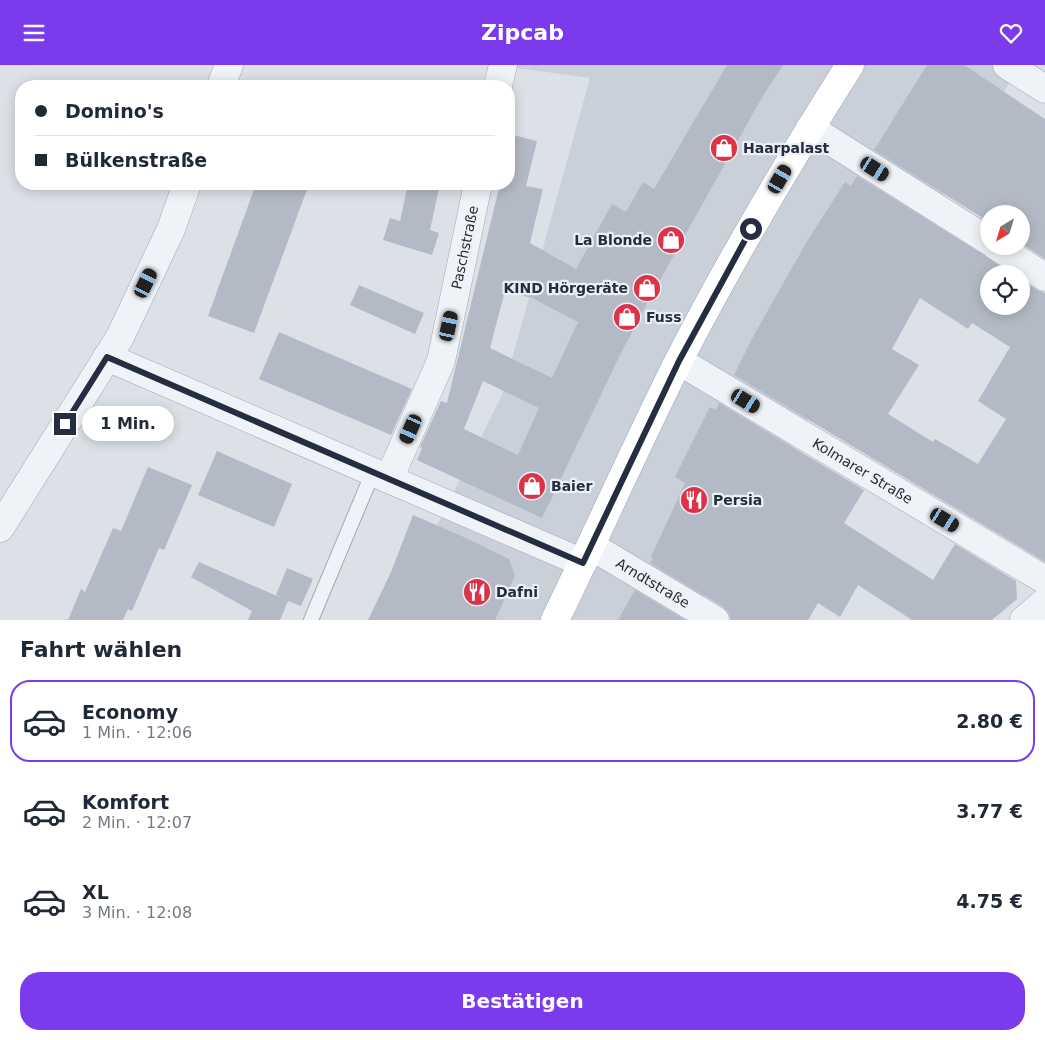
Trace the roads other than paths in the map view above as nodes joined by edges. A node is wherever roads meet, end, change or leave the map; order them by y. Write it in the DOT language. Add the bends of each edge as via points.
graph roads {
  1 [pos="503,65"];
  2 [pos="850,65"];
  3 [pos="1007,65"];
  4 [pos="499,80"];
  5 [pos="1045,89"];
  6 [pos="810,129"];
  7 [pos="185,190"];
  8 [pos="477,190"];
  9 [pos="980,235"];
  10 [pos="1010,255"];
  11 [pos="1045,277"];
  12 [pos="107,357"];
  13 [pos="679,361"];
  14 [pos="381,476"];
  15 [pos="0,528"];
  16 [pos="587,555"];
  17 [pos="1045,580"];
  18 [pos="1045,602"];
  19 [pos="311,620"];
  20 [pos="555,620"];
  21 [pos="715,620"];
  22 [pos="1024,620"];
  1 -- 4 [label="street"];
  2 -- 6 [label="main road"];
  3 -- 5 [label="street"];
  6 -- 9 [label="street"];
  6 -- 13 [label="main road" via="731,262"];
  7 -- 12 [label="street" via="172,229 120,337"];
  8 -- 14 [label="street, Paschstraße" via="441,361"];
  10 -- 11 [label="street"];
  12 -- 14 [label="street, Arndtstraße"];
  12 -- 15 [label="street"];
  13 -- 16 [label="main road"];
  13 -- 17 [label="street, Kolmarer Straße"];
  14 -- 16 [label="street, Arndtstraße"];
  14 -- 19 [label="lane, Paschstraße"];
  16 -- 20 [label="main road"];
  16 -- 21 [label="street, Arndtstraße"];
  18 -- 22 [label="street"];
}
